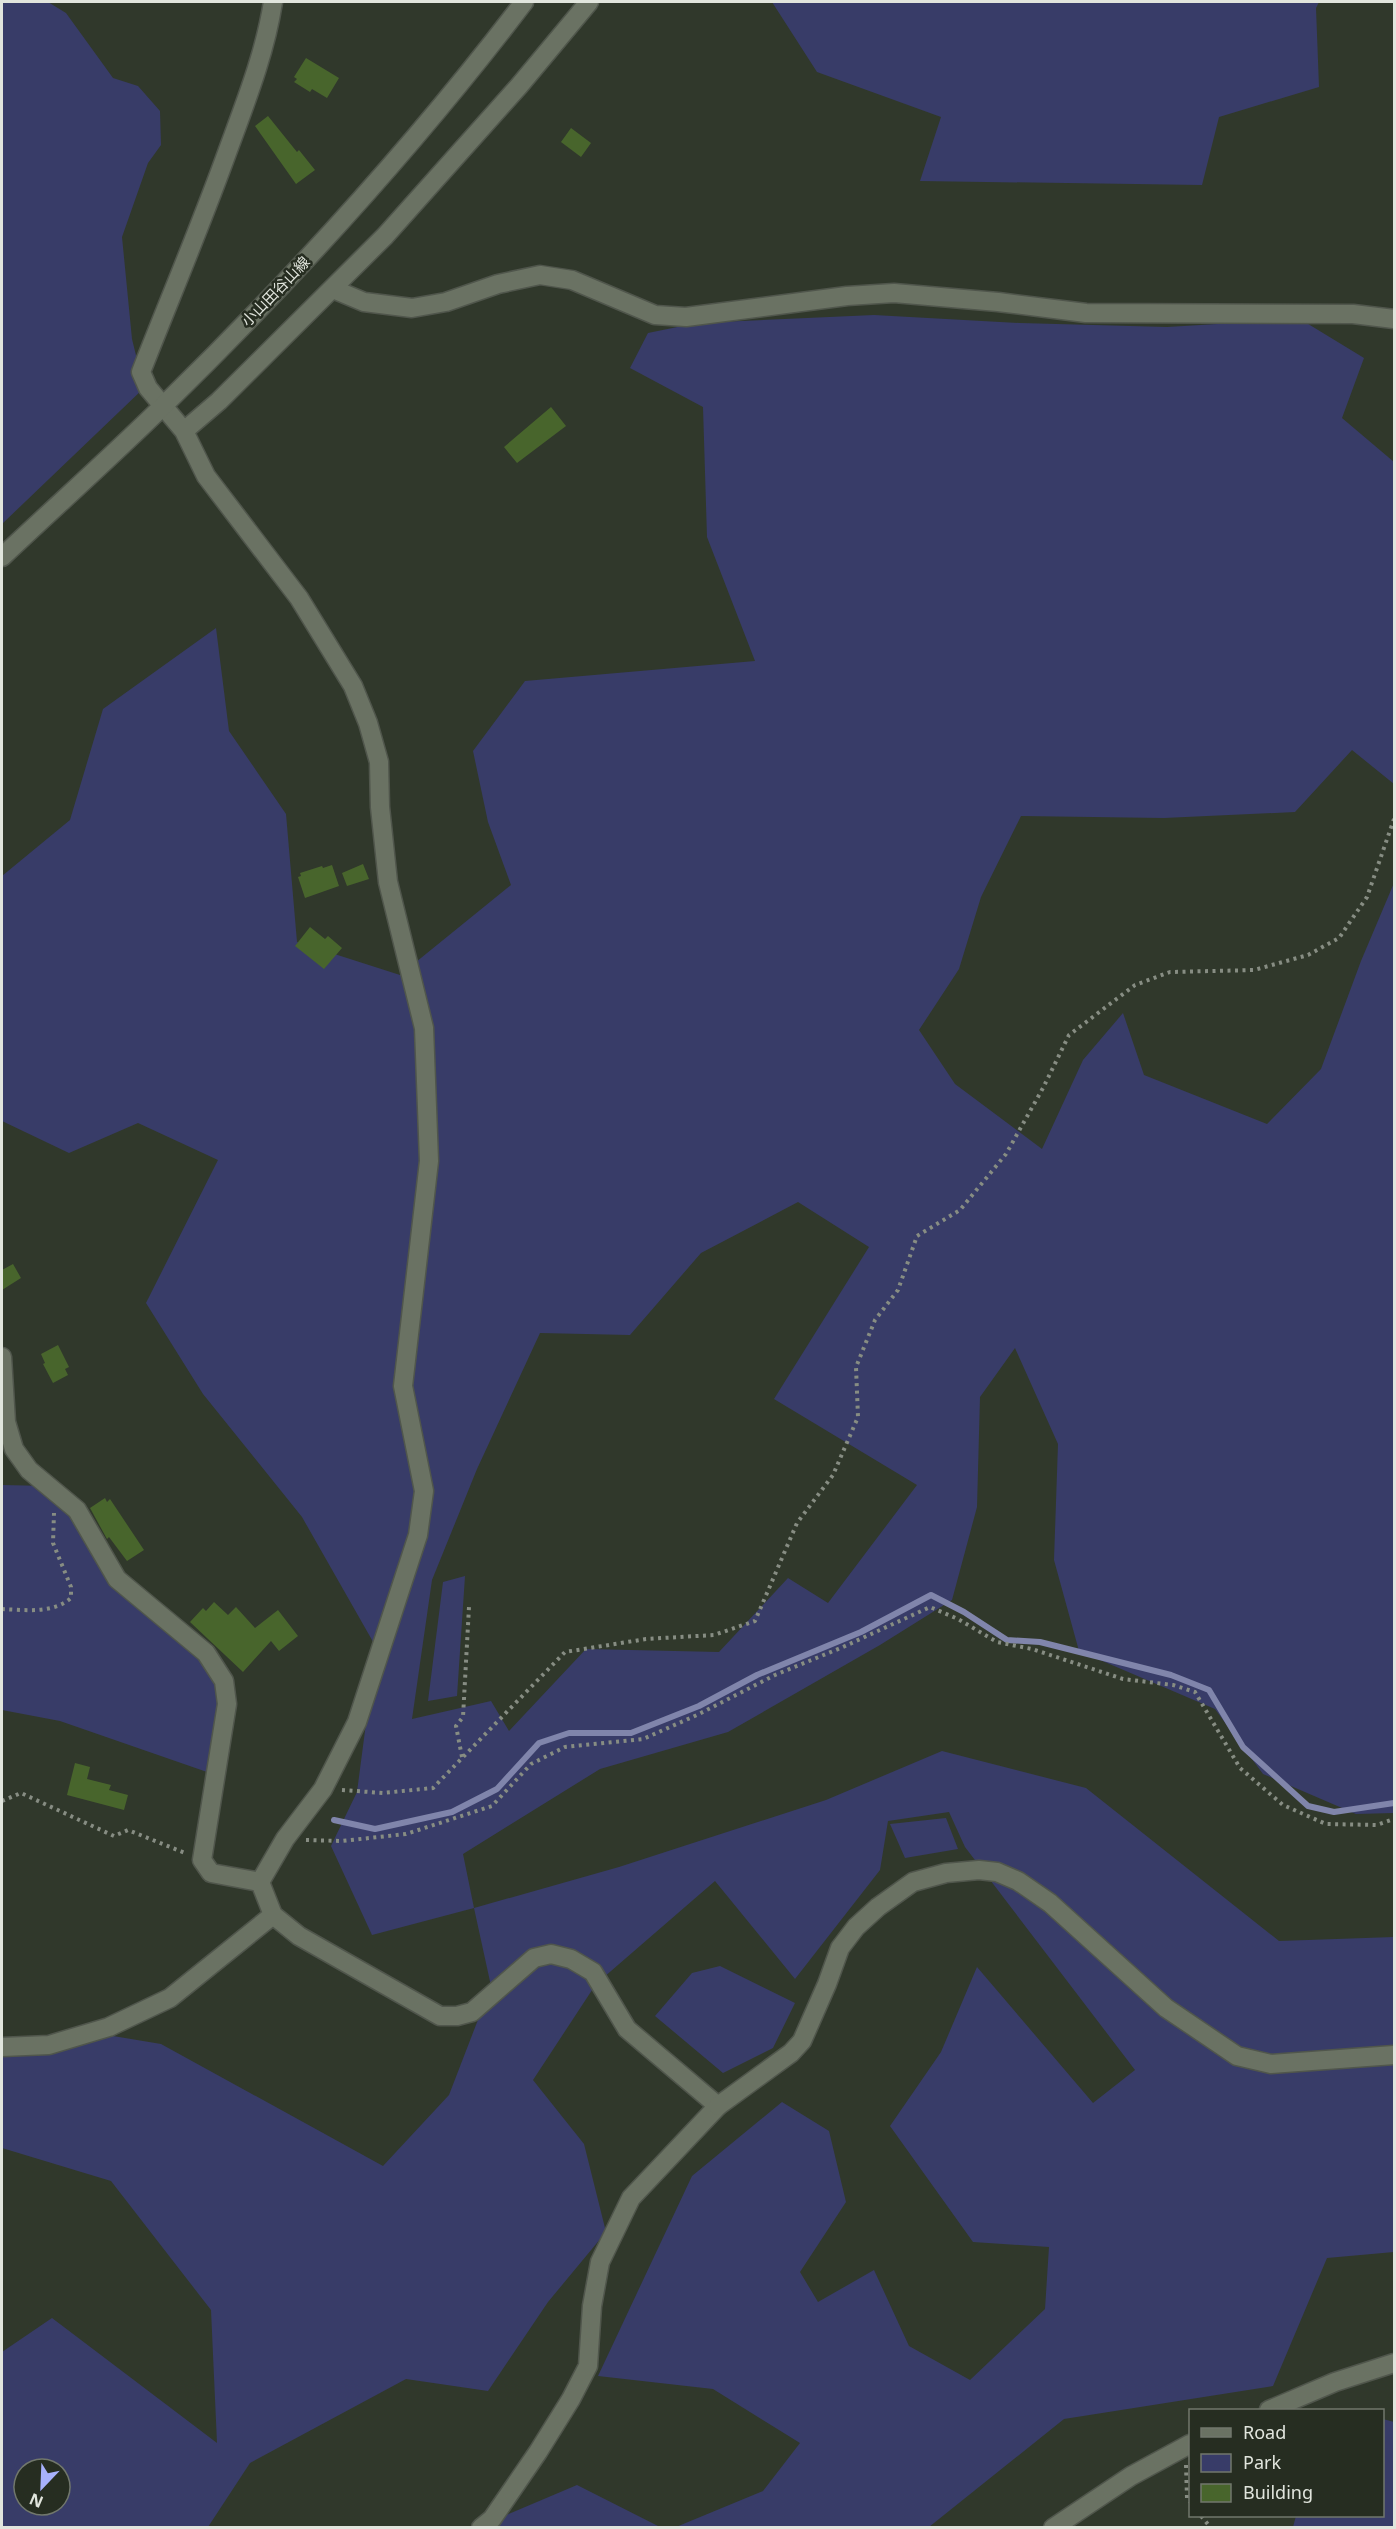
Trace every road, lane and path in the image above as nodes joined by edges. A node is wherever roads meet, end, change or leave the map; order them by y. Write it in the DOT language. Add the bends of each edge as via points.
graph roads {
  1 [pos="273,2"];
  2 [pos="524,2"];
  3 [pos="589,2"];
  4 [pos="333,289"];
  5 [pos="1395,319"];
  6 [pos="164,405"];
  7 [pos="184,431"];
  8 [pos="2,557"];
  9 [pos="1395,819"];
  10 [pos="2,1357"];
  11 [pos="54,1491"];
  12 [pos="469,1607"];
  13 [pos="2,1609"];
  14 [pos="462,1758"];
  15 [pos="323,1789"];
  16 [pos="2,1801"];
  17 [pos="1395,1820"];
  18 [pos="285,1839"];
  19 [pos="202,1860"];
  20 [pos="260,1882"];
  21 [pos="273,1915"];
  22 [pos="2,2047"];
  23 [pos="1395,2055"];
  24 [pos="718,2106"];
  25 [pos="1395,2363"];
  26 [pos="1271,2409"];
  27 [pos="1188,2445"];
  28 [pos="1189,2500"];
  29 [pos="481,2528"];
  30 [pos="1053,2528"];
  1 -- 6 [label="street" via="249,95 141,372 148,388"];
  2 -- 6 [label="street, 小山田谷山線" via="342,221"];
  3 -- 4 [label="street" via="519,86"];
  4 -- 5 [label="street" via="364,302 412,308 540,275 572,280 655,315 686,317 894,293 1086,314 1353,314"];
  4 -- 7 [label="street"];
  6 -- 7 [label="street"];
  6 -- 8 [label="street, 小山田谷山線"];
  7 -- 15 [label="street" via="206,476 327,642 369,723 379,762 388,882 424,1028 429,1161 403,1386 424,1491 418,1535 357,1722"];
  9 -- 14 [label="path" via="1367,897 1339,938 1308,955 1254,970 1170,972 1135,985 1069,1035 1006,1154 960,1210 917,1236 898,1290 875,1320 856,1367 858,1417 833,1475 797,1523 755,1622 714,1635 565,1652"];
  10 -- 11 [label="street" via="6,1422 14,1449 29,1470"];
  11 -- 13 [label="path" via="53,1543 71,1587 71,1598 63,1605 30,1611"];
  11 -- 19 [label="street" via="77,1510 117,1579 206,1653 224,1681 227,1704"];
  12 -- 14 [label="path" via="463,1717 456,1726"];
  14 -- 15 [label="path" via="433,1788 383,1793"];
  15 -- 18 [label="street"];
  16 -- 19 [label="path" via="21,1793 114,1836 128,1830"];
  17 -- 18 [label="path" via="1377,1825 1326,1824 1283,1805 1240,1768 1195,1692 1173,1684 1124,1679 1032,1649 997,1642 958,1618 930,1607 643,1739 566,1747 531,1764 492,1806 406,1834 342,1841"];
  18 -- 20 [label="street"];
  19 -- 20 [label="street" via="211,1873"];
  20 -- 21 [label="street"];
  21 -- 22 [label="street" via="170,1998 109,2028 48,2045"];
  21 -- 24 [label="street" via="299,1936 440,2016 472,2012 534,1958 551,1954 571,1959 593,1972 627,2029"];
  23 -- 24 [label="street" via="1271,2064 1237,2056 1166,2008 1050,1903 1018,1881 998,1872 979,1870 913,1882 870,1913 840,1948 802,2041"];
  24 -- 29 [label="street" via="630,2198 600,2262 588,2366 538,2452 492,2519"];
  25 -- 26 [label="street" via="1335,2382"];
  27 -- 28 [label="path"];
  27 -- 30 [label="street" via="1131,2476"];
}
